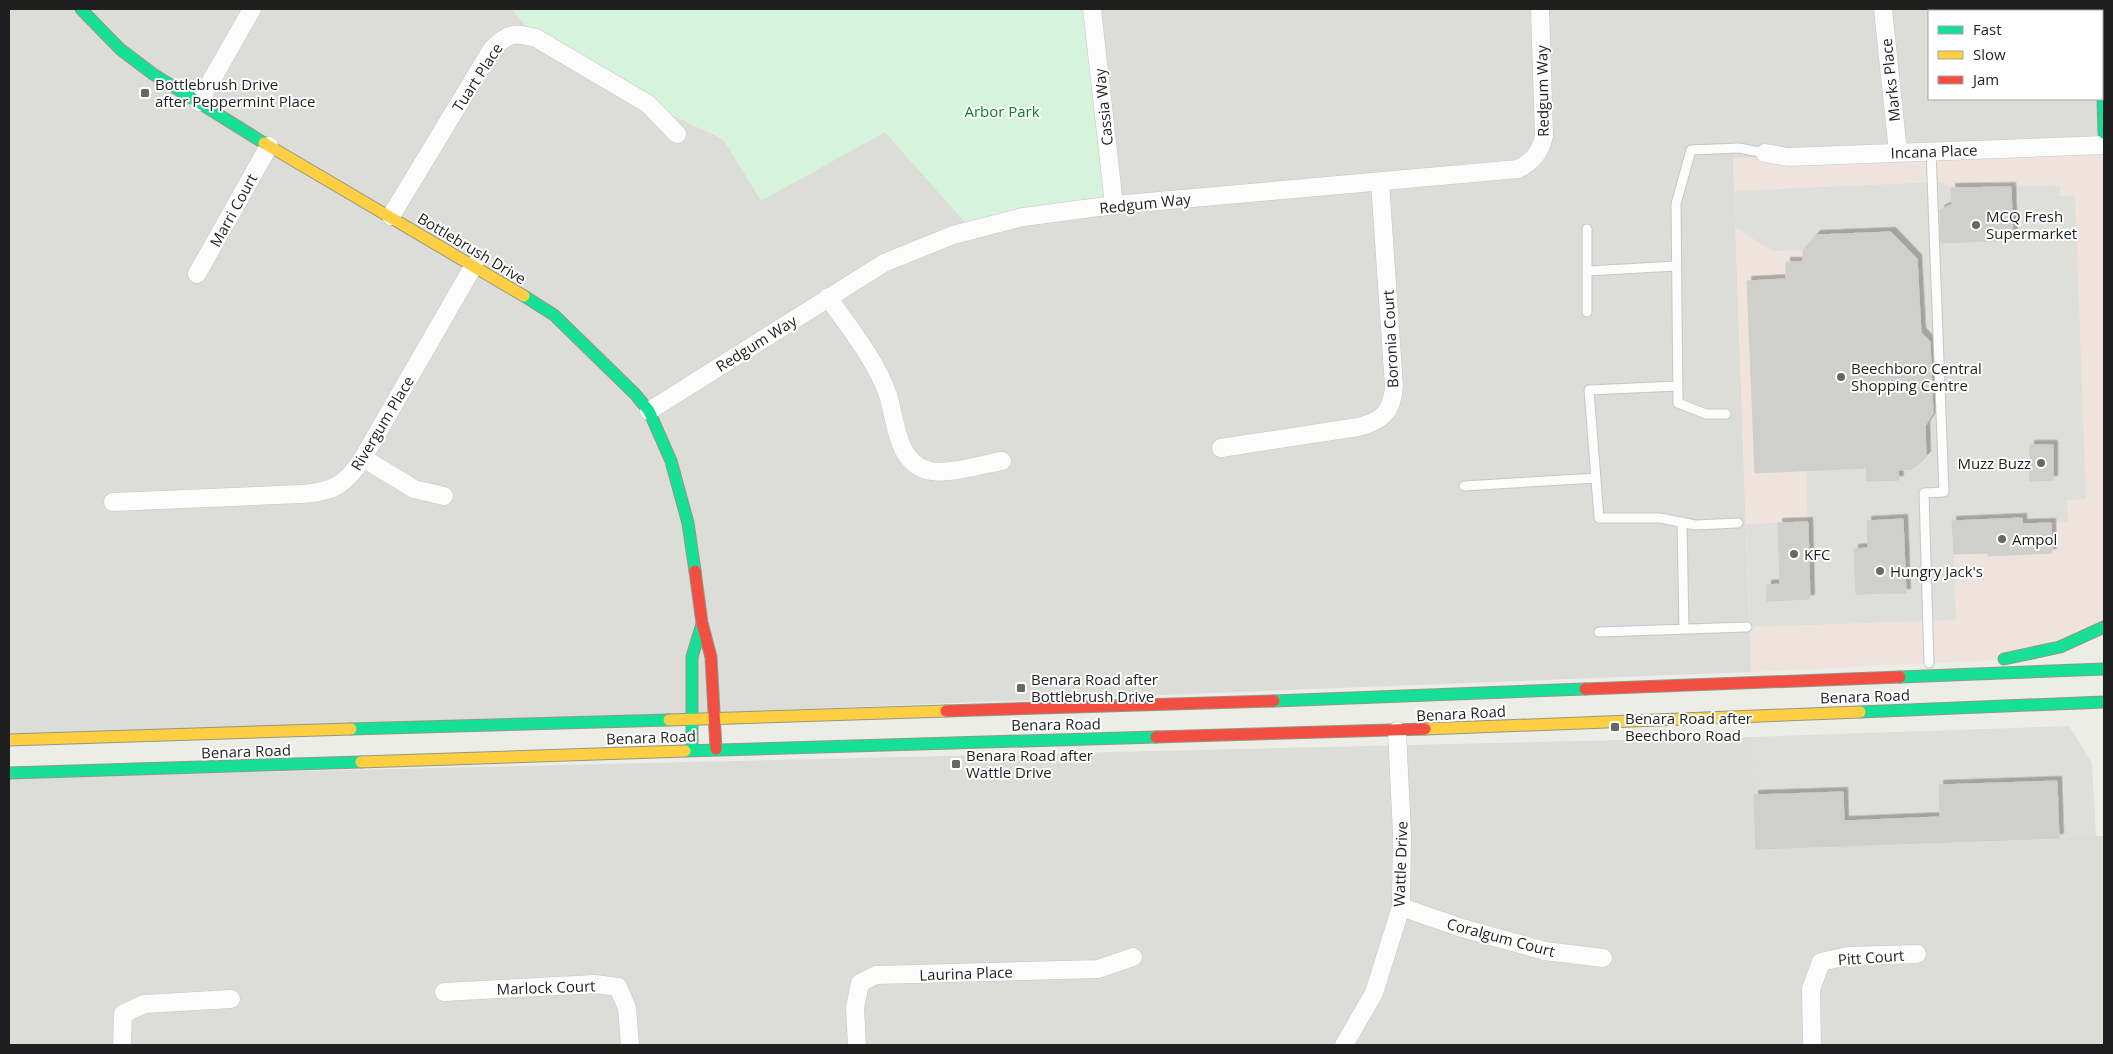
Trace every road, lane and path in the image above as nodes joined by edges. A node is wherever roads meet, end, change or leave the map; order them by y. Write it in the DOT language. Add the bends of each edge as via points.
graph roads {
  1 [pos="81,9"];
  2 [pos="252,9"];
  3 [pos="1092,9"];
  4 [pos="1540,9"];
  5 [pos="1883,9"];
  6 [pos="2103,98"];
  7 [pos="200,102"];
  8 [pos="2104,133"];
  9 [pos="677,134"];
  10 [pos="2104,145"];
  11 [pos="269,146"];
  12 [pos="1931,151"];
  13 [pos="1898,152"];
  14 [pos="1765,154"];
  15 [pos="1380,182"];
  16 [pos="1114,205"];
  17 [pos="391,216"];
  18 [pos="1587,230"];
  19 [pos="474,264"];
  20 [pos="1676,266"];
  21 [pos="1588,271"];
  22 [pos="197,274"];
  23 [pos="828,297"];
  24 [pos="1587,312"];
  25 [pos="1678,386"];
  26 [pos="649,411"];
  27 [pos="1726,414"];
  28 [pos="1221,448"];
  29 [pos="363,458"];
  30 [pos="1002,461"];
  31 [pos="1596,478"];
  32 [pos="1464,486"];
  33 [pos="444,496"];
  34 [pos="113,502"];
  35 [pos="1682,522"];
  36 [pos="1738,523"];
  37 [pos="702,624"];
  38 [pos="1747,627"];
  39 [pos="2104,627"];
  40 [pos="1684,629"];
  41 [pos="1599,632"];
  42 [pos="1996,660"];
  43 [pos="1929,663"];
  44 [pos="1865,667"];
  45 [pos="2104,669"];
  46 [pos="1823,680"];
  47 [pos="1926,686"];
  48 [pos="1768,699"];
  49 [pos="2104,702"];
  50 [pos="1035,709"];
  51 [pos="1904,710"];
  52 [pos="1396,711"];
  53 [pos="716,719"];
  54 [pos="691,720"];
  55 [pos="1036,732"];
  56 [pos="9,740"];
  57 [pos="716,749"];
  58 [pos="692,750"];
  59 [pos="9,773"];
  60 [pos="1400,907"];
  61 [pos="1917,954"];
  62 [pos="1133,957"];
  63 [pos="1603,958"];
  64 [pos="444,992"];
  65 [pos="231,999"];
  66 [pos="122,1045"];
  67 [pos="630,1045"];
  68 [pos="857,1045"];
  69 [pos="1344,1045"];
  70 [pos="1812,1045"];
  1 -- 7 [label="main road, Bottlebrush Drive" via="120,49 153,74"];
  2 -- 7 [label="street"];
  3 -- 16 [label="street, Cassia Way"];
  4 -- 15 [label="street, Redgum Way" via="1544,136 1541,149 1532,162 1502,172"];
  5 -- 13 [label="street, Marks Place"];
  6 -- 8 [label="main road"];
  7 -- 11 [label="main road, Bottlebrush Drive"];
  9 -- 17 [label="street, Tuart Place" via="648,104 536,38 522,34 505,36 492,49"];
  10 -- 12 [label="street, Incana Place"];
  11 -- 17 [label="main road, Bottlebrush Drive"];
  11 -- 22 [label="street, Marri Court"];
  12 -- 13 [label="street, Incana Place"];
  12 -- 43 [label="lane" via="1944,492 1924,492"];
  13 -- 14 [label="street, Incana Place" via="1788,157"];
  14 -- 20 [label="lane" via="1739,148 1691,150 1676,204"];
  15 -- 16 [label="street, Redgum Way"];
  15 -- 28 [label="street, Boronia Court" via="1394,387 1393,400 1385,414 1358,427"];
  16 -- 23 [label="street, Redgum Way" via="1023,217 953,236 884,263"];
  17 -- 19 [label="main road, Bottlebrush Drive"];
  18 -- 21 [label="lane"];
  19 -- 26 [label="main road, Bottlebrush Drive" via="554,315 611,369"];
  19 -- 29 [label="street, Rivergum Place"];
  20 -- 21 [label="lane"];
  20 -- 25 [label="lane"];
  21 -- 24 [label="lane"];
  23 -- 26 [label="street, Redgum Way"];
  23 -- 30 [label="street" via="877,370 888,395 902,447 909,459 928,471"];
  25 -- 27 [label="lane" via="1678,402 1706,414"];
  25 -- 31 [label="lane" via="1589,390"];
  26 -- 37 [label="main road, Bottlebrush Drive" via="672,461 682,498 692,542"];
  29 -- 33 [label="street" via="414,489"];
  29 -- 34 [label="street, Rivergum Place" via="347,480 335,489 320,493"];
  31 -- 32 [label="lane"];
  31 -- 35 [label="lane" via="1599,518 1660,518"];
  35 -- 36 [label="lane" via="1695,525"];
  35 -- 40 [label="lane"];
  37 -- 53 [label="main road, Bottlebrush Drive" via="711,658"];
  37 -- 54 [label="main road, Bottlebrush Drive" via="692,657"];
  38 -- 40 [label="lane"];
  39 -- 42 [label="main road" via="2060,647 2014,659"];
  40 -- 41 [label="lane"];
  43 -- 47 [label="main road"];
  44 -- 46 [label="main road"];
  45 -- 47 [label="main road, Benara Road"];
  46 -- 47 [label="main road, Benara Road"];
  46 -- 48 [label="main road, Benara Road" via="1794,682"];
  47 -- 51 [label="main road"];
  48 -- 51 [label="main road, Benara Road" via="1794,714"];
  48 -- 52 [label="main road, Benara Road" via="1741,684"];
  48 -- 52 [label="main road, Benara Road" via="1742,716"];
  49 -- 51 [label="main road, Benara Road"];
  50 -- 52 [label="main road, Benara Road"];
  50 -- 53 [label="main road, Benara Road"];
  50 -- 55 [label="main road"];
  52 -- 55 [label="main road, Benara Road"];
  52 -- 60 [label="street, Wattle Drive" via="1402,834"];
  53 -- 54 [label="main road, Benara Road"];
  53 -- 57 [label="main road, Bottlebrush Drive"];
  54 -- 56 [label="main road, Benara Road" via="280,735"];
  54 -- 58 [label="main road, Bottlebrush Drive"];
  55 -- 57 [label="main road, Benara Road"];
  57 -- 58 [label="main road, Benara Road"];
  58 -- 59 [label="main road, Benara Road" via="281,760"];
  60 -- 63 [label="street, Coralgum Court" via="1545,951"];
  60 -- 69 [label="street, Wattle Drive" via="1374,993"];
  61 -- 70 [label="street, Pitt Court" via="1848,956 1821,962 1810,989"];
  62 -- 68 [label="street, Laurina Place" via="1098,970 876,976 860,983 855,1008"];
  64 -- 67 [label="street, Marlock Court" via="595,984 618,987 628,1008"];
  65 -- 66 [label="street" via="144,1004 123,1014"];
}
